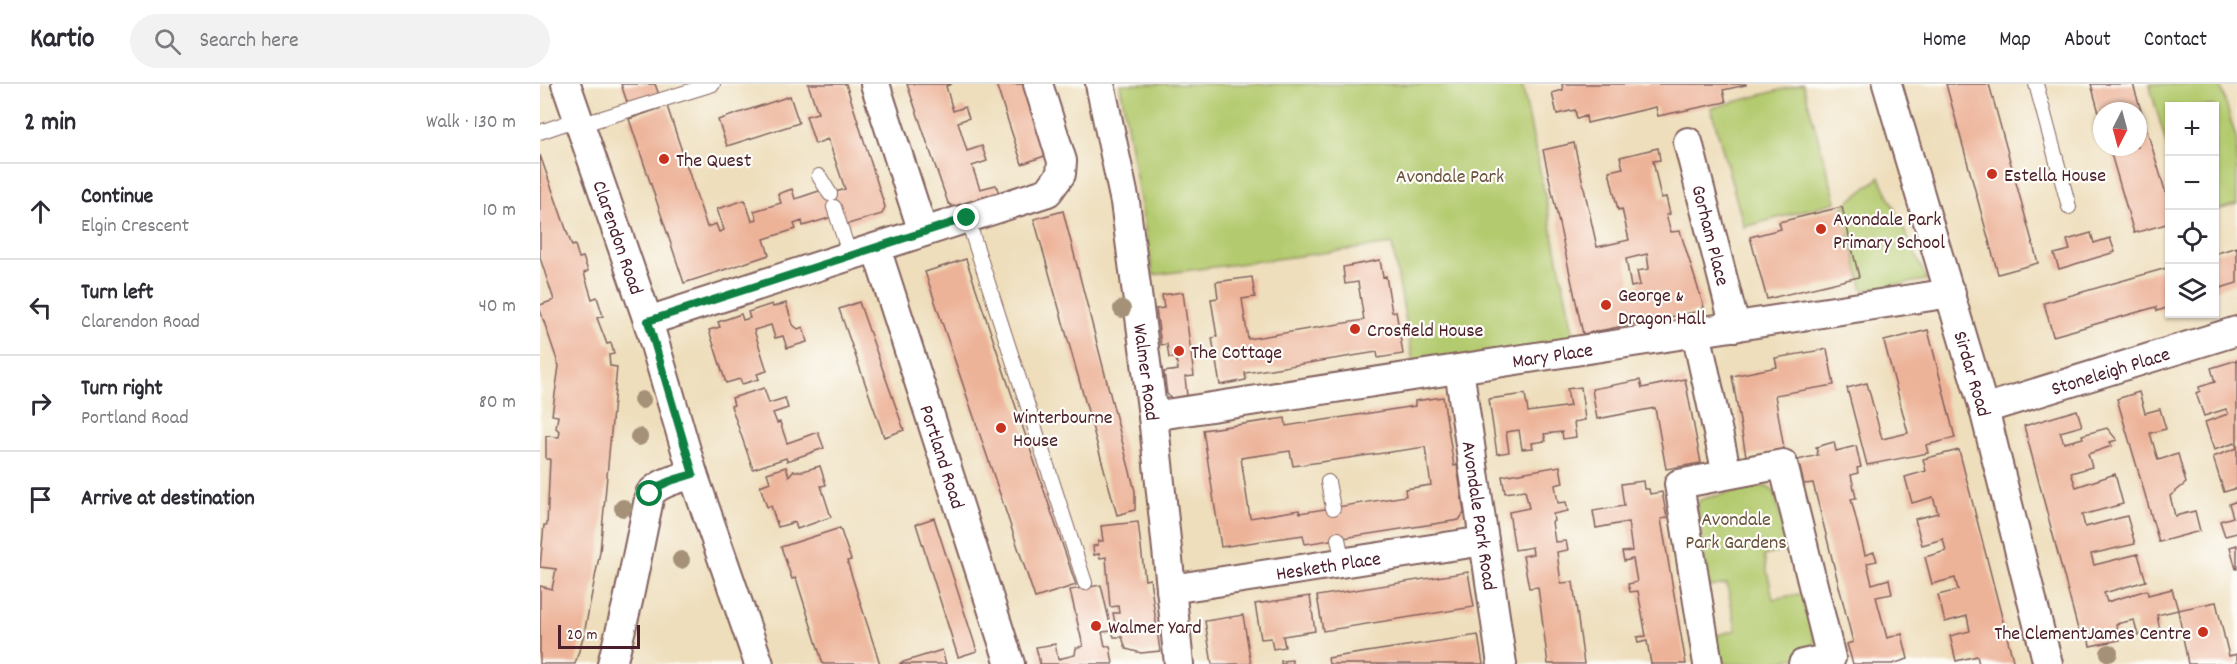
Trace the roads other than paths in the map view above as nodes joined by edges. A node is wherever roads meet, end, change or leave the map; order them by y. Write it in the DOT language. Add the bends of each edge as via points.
graph roads {
  1 [pos="566,84"];
  2 [pos="713,84"];
  3 [pos="875,84"];
  4 [pos="1038,84"];
  5 [pos="1100,84"];
  6 [pos="1887,84"];
  7 [pos="2036,84"];
  8 [pos="579,122"];
  9 [pos="540,132"];
  10 [pos="1688,142"];
  11 [pos="819,176"];
  12 [pos="2069,207"];
  13 [pos="967,218"];
  14 [pos="923,232"];
  15 [pos="876,248"];
  16 [pos="850,256"];
  17 [pos="1951,293"];
  18 [pos="648,321"];
  19 [pos="1735,327"];
  20 [pos="2237,331"];
  21 [pos="1696,332"];
  22 [pos="1459,369"];
  23 [pos="1984,409"];
  24 [pos="1153,417"];
  25 [pos="693,474"];
  26 [pos="1728,474"];
  27 [pos="1329,482"];
  28 [pos="1333,508"];
  29 [pos="1484,540"];
  30 [pos="1085,583"];
  31 [pos="1171,588"];
  32 [pos="612,664"];
  33 [pos="759,664"];
  34 [pos="1010,664"];
  35 [pos="1179,664"];
  36 [pos="1502,664"];
  37 [pos="1708,664"];
  38 [pos="1803,664"];
  39 [pos="2048,664"];
  1 -- 8 [label="street, Clarendon Road"];
  2 -- 8 [label="lane"];
  3 -- 14 [label="street"];
  4 -- 13 [label="street" via="1062,161 1062,174 1048,192"];
  5 -- 24 [label="street, Walmer Road" via="1125,202"];
  6 -- 17 [label="street, Sirdar Road"];
  7 -- 12 [label="lane"];
  8 -- 9 [label="lane"];
  8 -- 18 [label="street, Clarendon Road"];
  10 -- 19 [label="street, Gorham Place"];
  11 -- 16 [label="lane" via="832,200"];
  13 -- 14 [label="street"];
  13 -- 30 [label="lane"];
  14 -- 15 [label="street"];
  15 -- 16 [label="street"];
  15 -- 34 [label="street, Portland Road"];
  16 -- 18 [label="street"];
  17 -- 19 [label="street, Mary Place"];
  17 -- 23 [label="street, Sirdar Road"];
  18 -- 25 [label="street, Clarendon Road"];
  19 -- 21 [label="street, Mary Place"];
  20 -- 23 [label="street, Stoneleigh Place"];
  21 -- 22 [label="street, Mary Place"];
  21 -- 26 [label="street"];
  22 -- 24 [label="street, Mary Place"];
  22 -- 29 [label="street, Avondale Park Road"];
  23 -- 39 [label="street, Sirdar Road"];
  24 -- 31 [label="street, Walmer Road"];
  25 -- 32 [label="street" via="667,482 650,494"];
  25 -- 33 [label="street, Clarendon Road"];
  26 -- 37 [label="street" via="1678,484"];
  26 -- 38 [label="street" via="1783,464 1831,658"];
  27 -- 28 [label="lane"];
  29 -- 31 [label="street, Hesketh Place" via="1340,550"];
  29 -- 36 [label="street, Avondale Park Road"];
  31 -- 35 [label="street, Walmer Road"];
}
